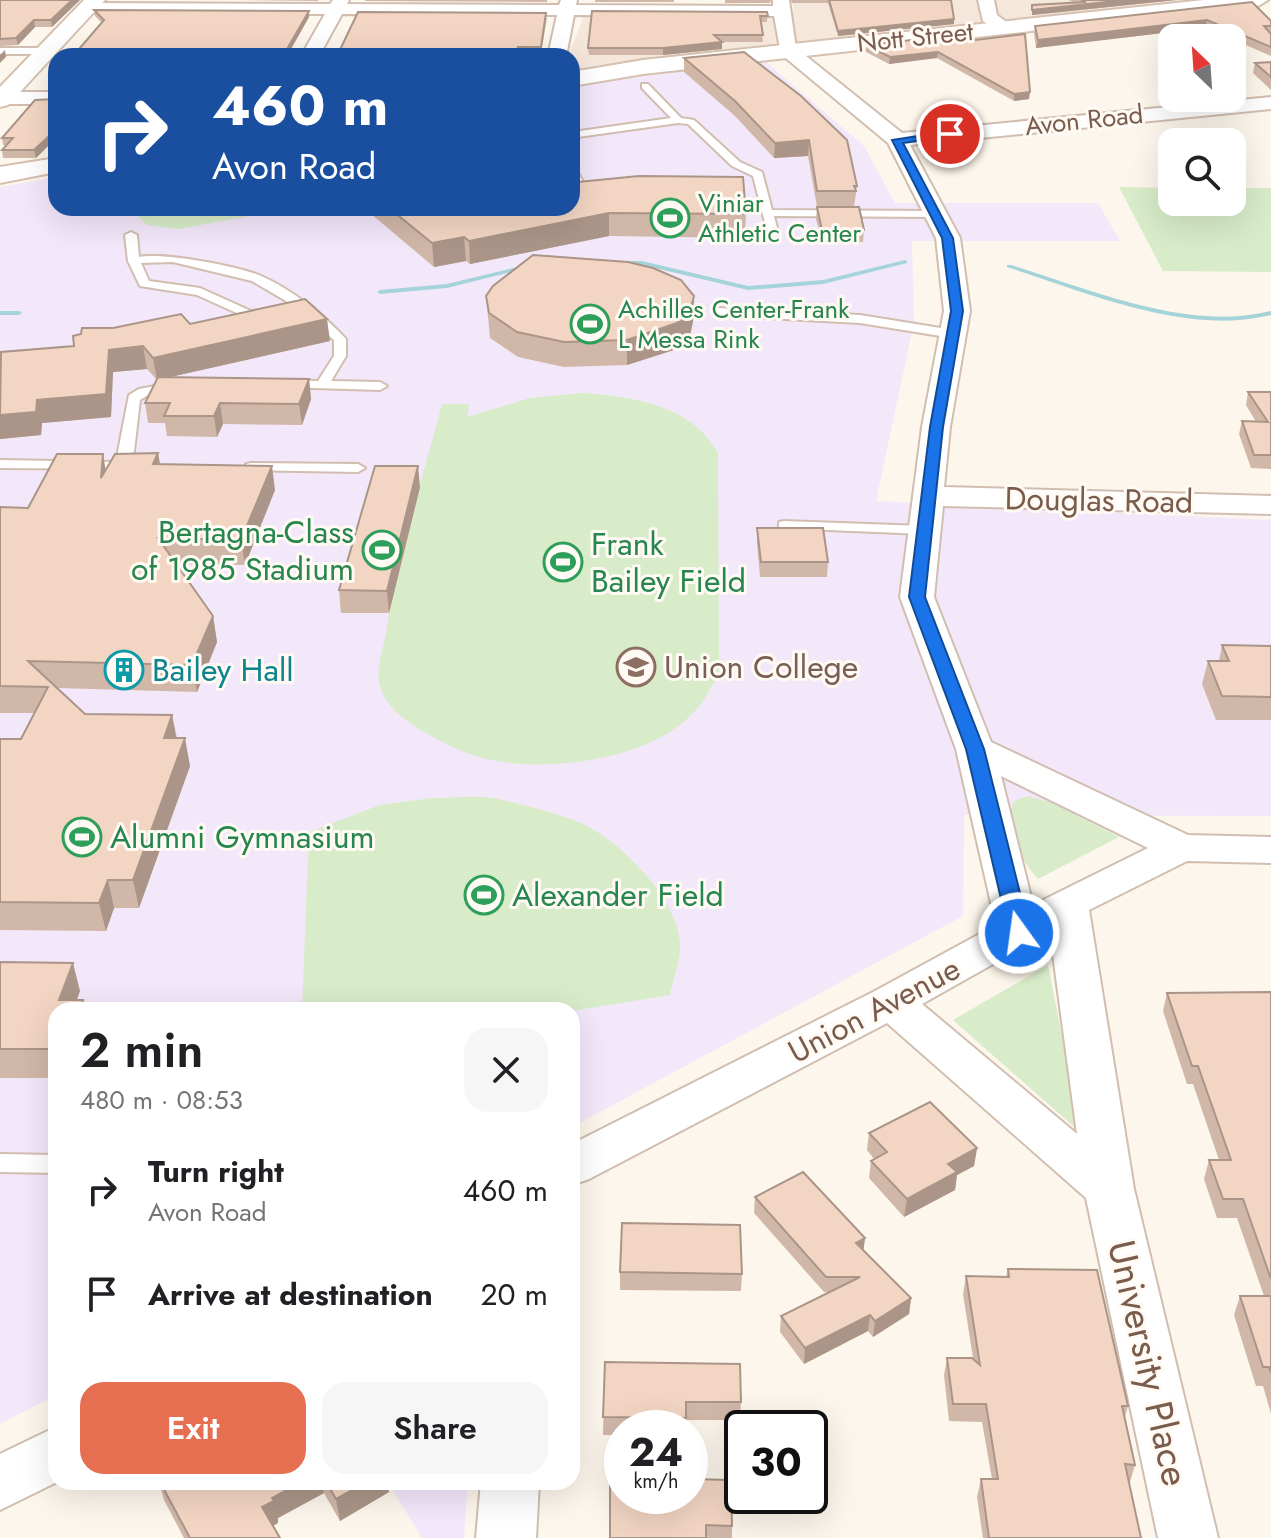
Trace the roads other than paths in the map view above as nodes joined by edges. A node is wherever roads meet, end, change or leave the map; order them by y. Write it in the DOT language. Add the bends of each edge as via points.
graph roads {
  1 [pos="986,0"];
  2 [pos="1258,0"];
  3 [pos="91,4"];
  4 [pos="338,5"];
  5 [pos="568,5"];
  6 [pos="782,5"];
  7 [pos="1004,27"];
  8 [pos="49,48"];
  9 [pos="314,48"];
  10 [pos="559,48"];
  11 [pos="48,49"];
  12 [pos="787,50"];
  13 [pos="0,51"];
  14 [pos="41,56"];
  15 [pos="0,61"];
  16 [pos="580,78"];
  17 [pos="645,86"];
  18 [pos="1,98"];
  19 [pos="48,98"];
  20 [pos="1271,103"];
  21 [pos="678,120"];
  22 [pos="580,131"];
  23 [pos="897,140"];
  24 [pos="48,166"];
  25 [pos="0,175"];
  26 [pos="580,186"];
  27 [pos="584,193"];
  28 [pos="767,213"];
  29 [pos="936,214"];
  30 [pos="131,235"];
  31 [pos="773,236"];
  32 [pos="134,261"];
  33 [pos="286,308"];
  34 [pos="718,312"];
  35 [pos="953,334"];
  36 [pos="265,383"];
  37 [pos="323,384"];
  38 [pos="380,386"];
  39 [pos="181,387"];
  40 [pos="0,464"];
  41 [pos="121,466"];
  42 [pos="152,466"];
  43 [pos="230,467"];
  44 [pos="358,468"];
  45 [pos="928,496"];
  46 [pos="1271,505"];
  47 [pos="784,525"];
  48 [pos="924,530"];
  49 [pos="975,749"];
  50 [pos="1181,848"];
  51 [pos="1271,850"];
  52 [pos="1067,904"];
  53 [pos="1019,933"];
  54 [pos="891,1002"];
  55 [pos="580,1162"];
  56 [pos="0,1163"];
  57 [pos="48,1164"];
  58 [pos="1109,1189"];
  59 [pos="48,1457"];
  60 [pos="0,1484"];
  61 [pos="509,1490"];
  62 [pos="506,1538"];
  63 [pos="1188,1538"];
  1 -- 7 [label="street" via="989,17"];
  2 -- 7 [label="main road, Nott Street"];
  3 -- 4 [label="street"];
  3 -- 8 [label="main road"];
  4 -- 5 [label="street"];
  4 -- 9 [label="street"];
  5 -- 6 [label="street"];
  5 -- 10 [label="street"];
  6 -- 12 [label="street"];
  7 -- 12 [label="main road, Nott Street"];
  11 -- 14 [label="main road"];
  12 -- 16 [label="main road, Nott Street"];
  12 -- 23 [label="street"];
  13 -- 14 [label="lane"];
  14 -- 15 [label="lane"];
  14 -- 18 [label="main road"];
  17 -- 21 [label="lane"];
  18 -- 19 [label="street"];
  20 -- 23 [label="street, Avon Road"];
  21 -- 22 [label="lane"];
  21 -- 28 [label="lane" via="691,122 736,164 758,174"];
  23 -- 29 [label="street"];
  24 -- 25 [label="main road"];
  26 -- 27 [label="lane"];
  28 -- 29 [label="lane"];
  28 -- 31 [label="lane"];
  29 -- 35 [label="street" via="948,238 957,311"];
  30 -- 32 [label="lane"];
  32 -- 33 [label="lane" via="173,259 256,278"];
  32 -- 33 [label="lane" via="144,284 200,292 250,315"];
  33 -- 37 [label="lane" via="340,339 340,356"];
  34 -- 35 [label="lane" via="860,319"];
  35 -- 45 [label="street"];
  36 -- 37 [label="lane"];
  37 -- 38 [label="lane"];
  39 -- 41 [label="lane" via="134,398"];
  40 -- 41 [label="lane"];
  41 -- 42 [label="lane"];
  43 -- 44 [label="lane"];
  45 -- 46 [label="street, Douglas Road"];
  45 -- 48 [label="street"];
  47 -- 48 [label="lane"];
  48 -- 49 [label="street" via="917,597"];
  49 -- 50 [label="street"];
  49 -- 53 [label="street"];
  50 -- 51 [label="street, Union Avenue"];
  50 -- 52 [label="street, Union Avenue"];
  52 -- 53 [label="street, Union Avenue"];
  52 -- 58 [label="street, University Place"];
  53 -- 54 [label="street, Union Avenue"];
  54 -- 55 [label="street, Union Avenue"];
  54 -- 58 [label="street"];
  56 -- 57 [label="lane"];
  58 -- 63 [label="street, University Place"];
  59 -- 60 [label="street"];
  61 -- 62 [label="street"];
}
